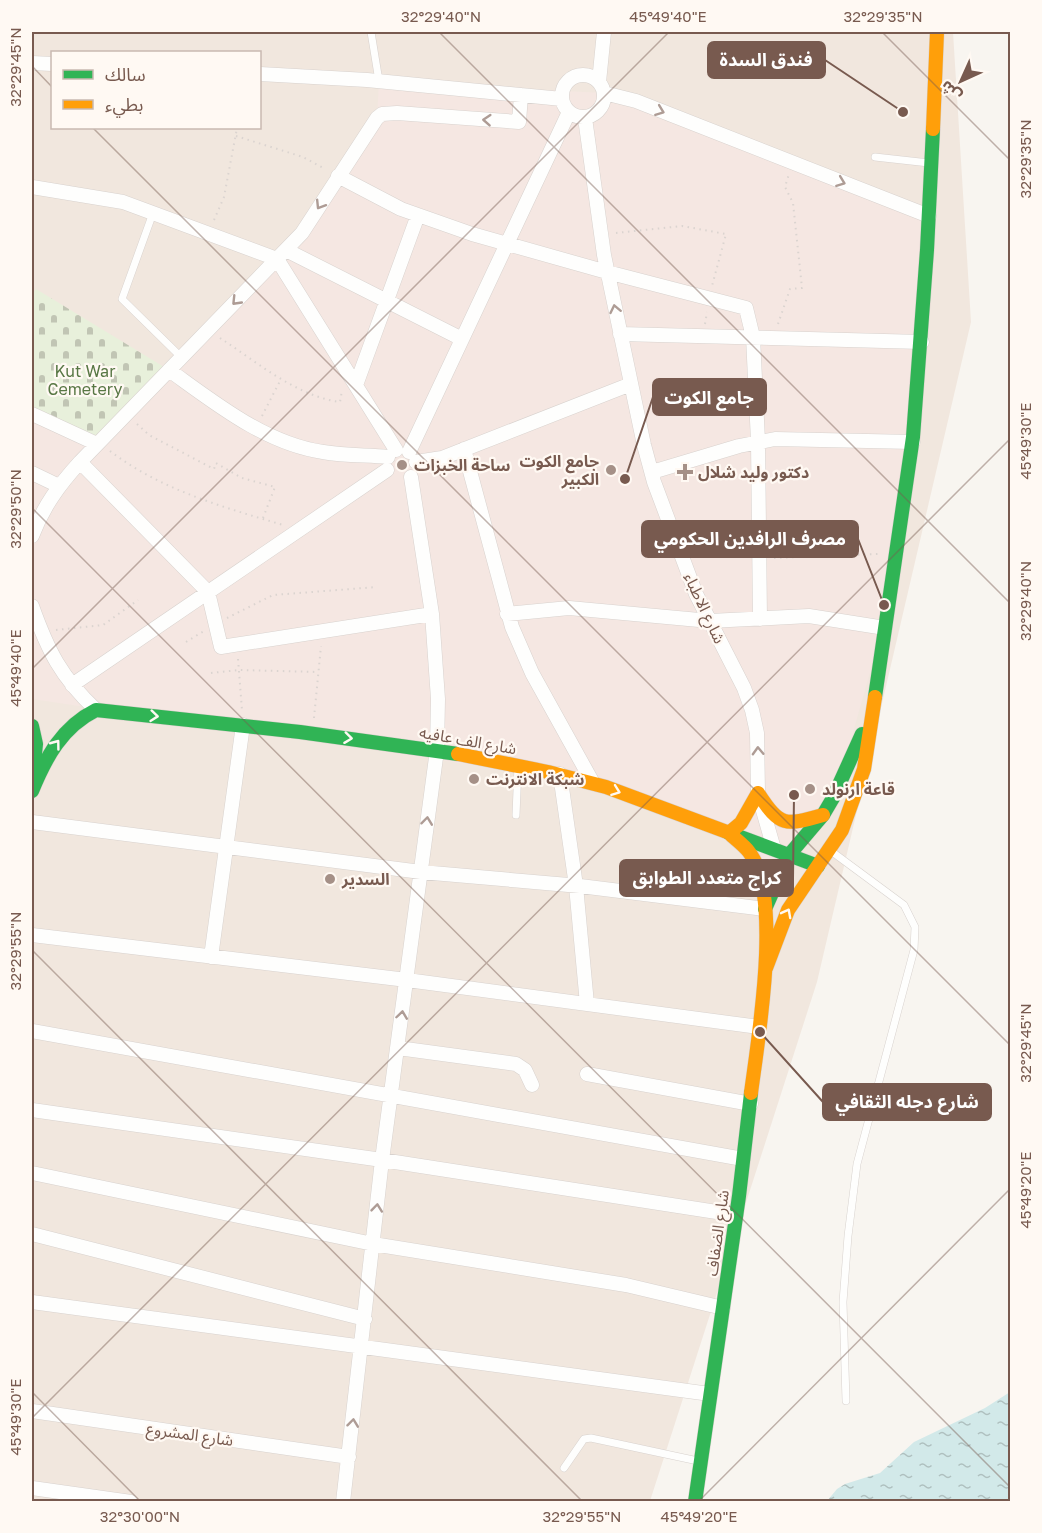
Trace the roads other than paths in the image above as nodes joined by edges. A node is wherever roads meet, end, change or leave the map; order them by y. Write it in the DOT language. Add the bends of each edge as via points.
graph roads {
  1 [pos="371,32"];
  2 [pos="604,32"];
  3 [pos="937,32"];
  4 [pos="32,63"];
  5 [pos="51,64"];
  6 [pos="261,74"];
  7 [pos="379,81"];
  8 [pos="602,87"];
  9 [pos="521,95"];
  10 [pos="562,99"];
  11 [pos="568,112"];
  12 [pos="585,118"];
  13 [pos="875,157"];
  14 [pos="931,163"];
  15 [pos="338,176"];
  16 [pos="32,187"];
  17 [pos="154,212"];
  18 [pos="418,215"];
  19 [pos="929,216"];
  20 [pos="507,242"];
  21 [pos="282,254"];
  22 [pos="607,272"];
  23 [pos="387,300"];
  24 [pos="620,334"];
  25 [pos="753,337"];
  26 [pos="462,339"];
  27 [pos="922,342"];
  28 [pos="181,357"];
  29 [pos="169,370"];
  30 [pos="631,384"];
  31 [pos="356,385"];
  32 [pos="32,414"];
  33 [pos="758,441"];
  34 [pos="913,442"];
  35 [pos="98,443"];
  36 [pos="464,449"];
  37 [pos="399,458"];
  38 [pos="80,462"];
  39 [pos="652,472"];
  40 [pos="32,474"];
  41 [pos="411,477"];
  42 [pos="60,486"];
  43 [pos="32,536"];
  44 [pos="208,592"];
  45 [pos="32,606"];
  46 [pos="432,614"];
  47 [pos="507,614"];
  48 [pos="760,619"];
  49 [pos="710,621"];
  50 [pos="885,628"];
  51 [pos="72,685"];
  52 [pos="96,710"];
  53 [pos="870,718"];
  54 [pos="243,725"];
  55 [pos="32,726"];
  56 [pos="437,750"];
  57 [pos="518,766"];
  58 [pos="560,774"];
  59 [pos="32,781"];
  60 [pos="593,783"];
  61 [pos="32,791"];
  62 [pos="759,793"];
  63 [pos="516,815"];
  64 [pos="823,815"];
  65 [pos="32,822"];
  66 [pos="729,833"];
  67 [pos="227,847"];
  68 [pos="774,849"];
  69 [pos="830,850"];
  70 [pos="789,855"];
  71 [pos="819,866"];
  72 [pos="421,872"];
  73 [pos="576,886"];
  74 [pos="765,909"];
  75 [pos="32,935"];
  76 [pos="212,957"];
  77 [pos="766,968"];
  78 [pos="407,980"];
  79 [pos="587,1004"];
  80 [pos="759,1027"];
  81 [pos="32,1031"];
  82 [pos="398,1048"];
  83 [pos="587,1074"];
  84 [pos="532,1085"];
  85 [pos="391,1095"];
  86 [pos="751,1104"];
  87 [pos="32,1110"];
  88 [pos="744,1158"];
  89 [pos="382,1160"];
  90 [pos="32,1173"];
  91 [pos="736,1215"];
  92 [pos="32,1234"];
  93 [pos="373,1244"];
  94 [pos="32,1302"];
  95 [pos="723,1308"];
  96 [pos="365,1319"];
  97 [pos="362,1347"];
  98 [pos="711,1394"];
  99 [pos="846,1401"];
  100 [pos="32,1411"];
  101 [pos="349,1456"];
  102 [pos="701,1461"];
  103 [pos="564,1468"];
  104 [pos="32,1488"];
  105 [pos="131,1502"];
  106 [pos="343,1502"];
  107 [pos="695,1502"];
  1 -- 7 [label="lane"];
  2 -- 8 [label="street"];
  3 -- 14 [label="street"];
  4 -- 5 [label="street"];
  6 -- 7 [label="street"];
  7 -- 9 [label="street"];
  8 -- 10 [label="street" via="587,75 574,77 564,86"];
  8 -- 12 [label="street" via="600,110"];
  8 -- 19 [label="street, one-way"];
  9 -- 10 [label="street"];
  9 -- 15 [label="street, one-way" via="519,122 382,114"];
  10 -- 11 [label="street"];
  11 -- 12 [label="street"];
  11 -- 20 [label="street"];
  12 -- 22 [label="street, شارع الاطباء"];
  13 -- 14 [label="lane"];
  14 -- 19 [label="street"];
  15 -- 18 [label="street"];
  15 -- 21 [label="street, one-way" via="302,233"];
  16 -- 17 [label="street" via="105,198"];
  17 -- 21 [label="street" via="208,233"];
  17 -- 28 [label="lane" via="122,299"];
  18 -- 20 [label="street"];
  18 -- 23 [label="street"];
  19 -- 27 [label="street"];
  20 -- 22 [label="street"];
  20 -- 26 [label="street"];
  21 -- 23 [label="street"];
  21 -- 28 [label="street, one-way"];
  21 -- 31 [label="street"];
  24 -- 22 [label="street, شارع الاطباء, one-way"];
  22 -- 25 [label="street" via="746,308"];
  23 -- 26 [label="street"];
  23 -- 31 [label="street"];
  24 -- 25 [label="street"];
  24 -- 30 [label="street, شارع الاطباء"];
  25 -- 27 [label="street"];
  25 -- 33 [label="street"];
  26 -- 37 [label="street"];
  27 -- 34 [label="street"];
  28 -- 29 [label="street"];
  29 -- 35 [label="street"];
  29 -- 37 [label="street" via="225,410 282,441 322,452"];
  30 -- 36 [label="street"];
  30 -- 39 [label="street, شارع الاطباء"];
  31 -- 37 [label="street"];
  32 -- 35 [label="street"];
  33 -- 34 [label="street"];
  33 -- 39 [label="street"];
  33 -- 48 [label="street"];
  34 -- 50 [label="street"];
  35 -- 38 [label="street"];
  36 -- 37 [label="street" via="431,461"];
  36 -- 47 [label="street"];
  37 -- 41 [label="street" via="416,468"];
  37 -- 41 [label="street" via="396,479"];
  37 -- 44 [label="street"];
  38 -- 42 [label="street"];
  38 -- 44 [label="street"];
  39 -- 49 [label="street, شارع الاطباء" via="696,594"];
  40 -- 42 [label="street"];
  41 -- 46 [label="street"];
  42 -- 43 [label="street"];
  44 -- 46 [label="street" via="221,647"];
  44 -- 51 [label="street"];
  45 -- 51 [label="street" via="52,656"];
  46 -- 56 [label="street"];
  47 -- 49 [label="street" via="569,608"];
  47 -- 60 [label="street" via="532,672"];
  48 -- 49 [label="street"];
  48 -- 50 [label="street" via="809,616"];
  62 -- 49 [label="street, شارع الاطباء, one-way" via="758,733 752,710"];
  50 -- 53 [label="street"];
  51 -- 52 [label="street"];
  52 -- 54 [label="street, شارع الف عافيه, one-way"];
  61 -- 52 [label="street, one-way" via="55,745 81,718"];
  53 -- 64 [label="street"];
  53 -- 69 [label="street" via="864,769 848,815"];
  54 -- 56 [label="street, شارع الف عافيه, one-way"];
  54 -- 67 [label="street"];
  55 -- 59 [label="street" via="38,749"];
  56 -- 57 [label="street, شارع الف عافيه"];
  72 -- 56 [label="street, one-way"];
  57 -- 58 [label="street, شارع الف عافيه"];
  57 -- 63 [label="lane"];
  58 -- 60 [label="street, شارع الف عافيه"];
  58 -- 73 [label="street"];
  60 -- 66 [label="street, شارع الف عافيه, one-way"];
  62 -- 64 [label="street" via="776,819 790,824"];
  62 -- 66 [label="street" via="745,818"];
  62 -- 68 [label="street, شارع الاطباء"];
  64 -- 70 [label="street"];
  65 -- 67 [label="street"];
  66 -- 68 [label="street, شارع الف عافيه"];
  66 -- 74 [label="street" via="750,853"];
  67 -- 72 [label="street"];
  67 -- 76 [label="street"];
  68 -- 70 [label="street, شارع الف عافيه"];
  69 -- 71 [label="street"];
  69 -- 99 [label="lane" via="904,905 915,927 914,950 857,1164 843,1302"];
  70 -- 71 [label="street, شارع الف عافيه"];
  70 -- 74 [label="street"];
  77 -- 71 [label="street, one-way" via="788,910"];
  72 -- 73 [label="street"];
  72 -- 78 [label="street"];
  73 -- 74 [label="street"];
  73 -- 79 [label="street"];
  74 -- 77 [label="street"];
  75 -- 76 [label="street"];
  76 -- 78 [label="street"];
  77 -- 80 [label="street, شارع الضفاف"];
  78 -- 79 [label="street"];
  82 -- 78 [label="street, one-way"];
  79 -- 80 [label="street"];
  80 -- 86 [label="street, شارع الضفاف"];
  81 -- 85 [label="street"];
  82 -- 84 [label="street" via="516,1064 525,1070"];
  82 -- 85 [label="street"];
  83 -- 86 [label="street"];
  85 -- 88 [label="street"];
  85 -- 89 [label="street"];
  86 -- 88 [label="street, شارع الضفاف"];
  87 -- 89 [label="street"];
  88 -- 91 [label="street, شارع الضفاف"];
  89 -- 91 [label="street"];
  93 -- 89 [label="street, one-way"];
  90 -- 93 [label="street"];
  91 -- 95 [label="street, شارع الضفاف"];
  92 -- 96 [label="street"];
  93 -- 95 [label="street" via="626,1285"];
  93 -- 96 [label="street"];
  94 -- 97 [label="street"];
  95 -- 98 [label="street, شارع الضفاف"];
  96 -- 97 [label="street"];
  97 -- 98 [label="street"];
  101 -- 97 [label="street, one-way"];
  98 -- 102 [label="street, شارع الضفاف"];
  100 -- 101 [label="street, شارع المشروع"];
  101 -- 106 [label="street"];
  102 -- 103 [label="lane" via="591,1438 584,1440"];
  102 -- 107 [label="street, شارع الضفاف"];
  104 -- 105 [label="street"];
}
